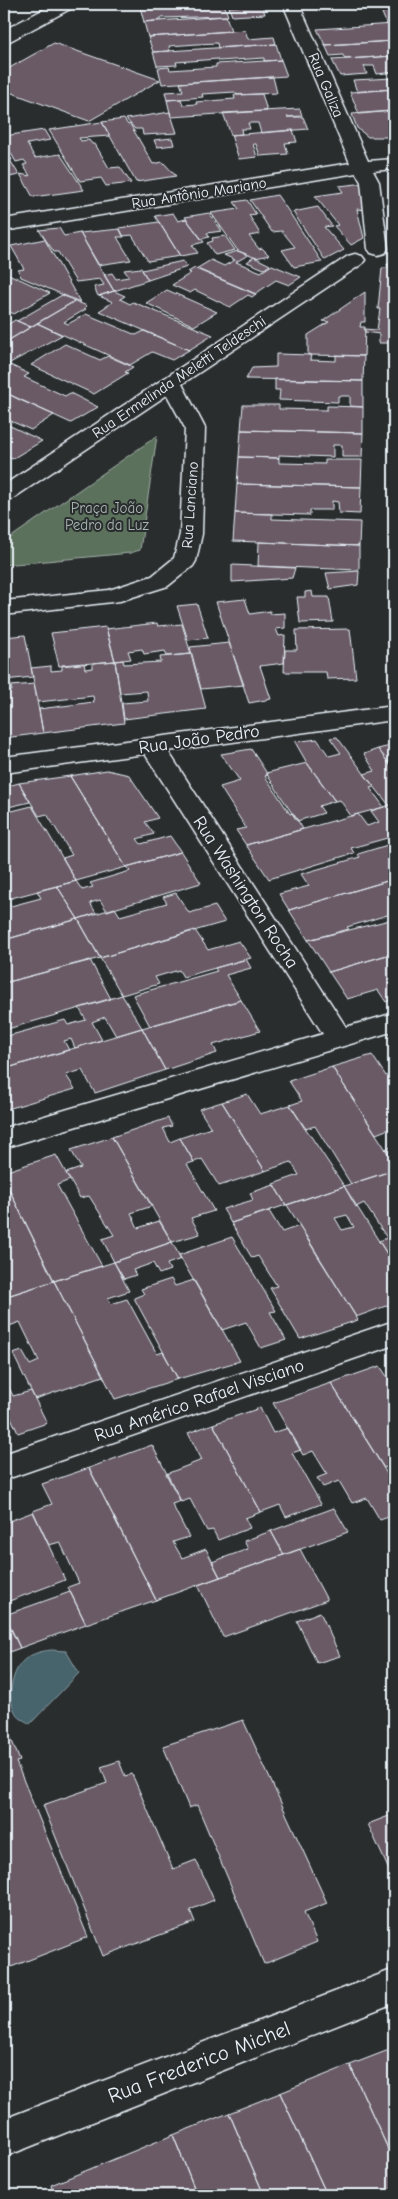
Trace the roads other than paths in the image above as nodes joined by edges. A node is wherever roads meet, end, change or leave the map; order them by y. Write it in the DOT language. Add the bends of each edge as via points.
graph roads {
  1 [pos="66,4"];
  2 [pos="291,4"];
  3 [pos="4,37"];
  4 [pos="394,164"];
  5 [pos="361,167"];
  6 [pos="4,224"];
  7 [pos="378,249"];
  8 [pos="355,260"];
  9 [pos="171,384"];
  10 [pos="4,494"];
  11 [pos="4,608"];
  12 [pos="394,713"];
  13 [pos="152,745"];
  14 [pos="4,765"];
  15 [pos="394,1022"];
  16 [pos="340,1039"];
  17 [pos="4,1138"];
  18 [pos="394,1333"];
  19 [pos="4,1467"];
  20 [pos="394,1986"];
  21 [pos="4,2138"];
  1 -- 3 [label="street"];
  2 -- 5 [label="street, Rua Galiza"];
  4 -- 5 [label="street, Rua Antônio Mariano"];
  5 -- 6 [label="street, Rua Antônio Mariano"];
  5 -- 7 [label="street, Rua Galiza" via="370,182"];
  8 -- 9 [label="street, Rua Ermelinda Meletti Teldeschi"];
  9 -- 10 [label="street, Rua Ermelinda Meletti Teldeschi"];
  9 -- 11 [label="street, Rua Lanciano" via="195,428 191,534 185,561 160,581 112,596"];
  12 -- 13 [label="street, Rua João Pedro"];
  13 -- 14 [label="street, Rua João Pedro"];
  13 -- 16 [label="street, Rua Washington Rocha"];
  15 -- 16 [label="street"];
  16 -- 17 [label="street"];
  18 -- 19 [label="street, Rua Américo Rafael Visciano"];
  20 -- 21 [label="street, Rua Frederico Michel"];
}
